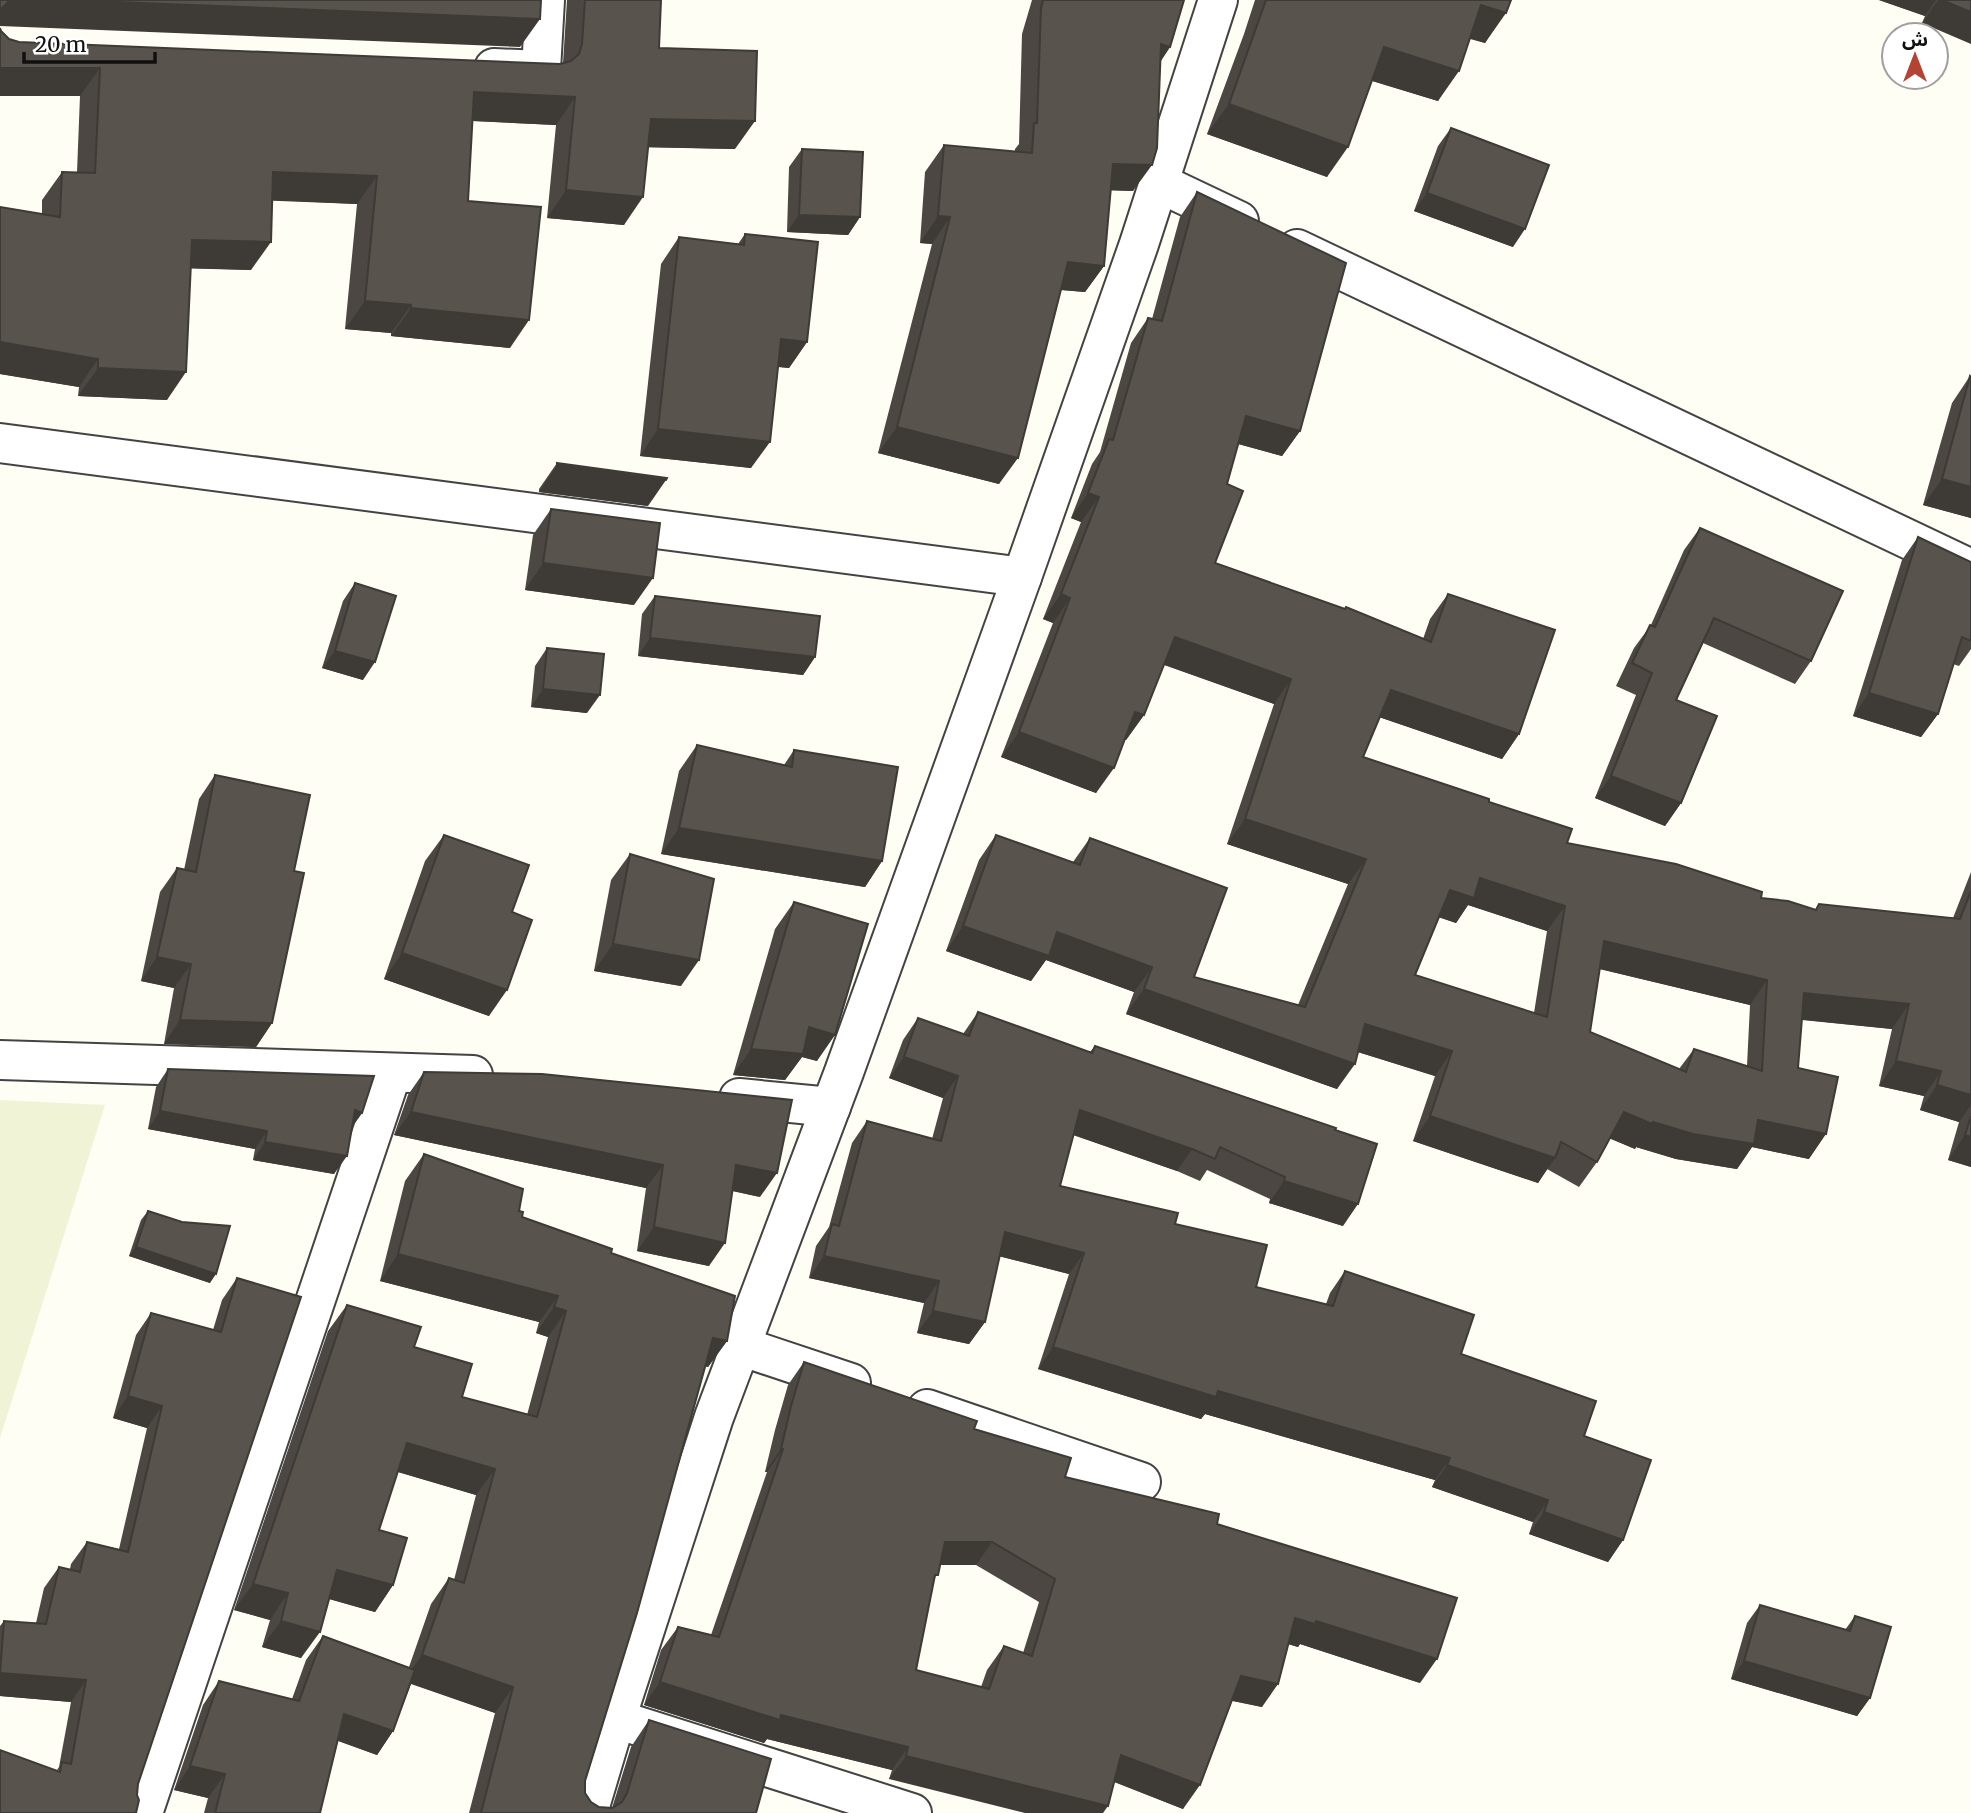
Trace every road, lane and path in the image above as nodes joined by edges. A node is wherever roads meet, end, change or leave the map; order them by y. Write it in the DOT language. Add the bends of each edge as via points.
graph roads {
  1 [pos="545,0"];
  2 [pos="1218,0"];
  3 [pos="458,67"];
  4 [pos="1159,183"];
  5 [pos="0,443"];
  6 [pos="1971,569"];
  7 [pos="1022,576"];
  8 [pos="0,1060"];
  9 [pos="392,1073"];
  10 [pos="513,1076"];
  11 [pos="706,1094"];
  12 [pos="831,1107"];
  13 [pos="740,1346"];
  14 [pos="1142,1482"];
  15 [pos="616,1719"];
  16 [pos="143,1813"];
  17 [pos="588,1813"];
  18 [pos="912,1813"];
  1 -- 3 [label="street" via="541,70"];
  2 -- 4 [label="street"];
  4 -- 6 [label="street"];
  4 -- 7 [label="street"];
  5 -- 7 [label="street"];
  7 -- 12 [label="street"];
  8 -- 9 [label="street"];
  9 -- 10 [label="street"];
  9 -- 16 [label="street"];
  11 -- 12 [label="street"];
  12 -- 13 [label="street"];
  13 -- 14 [label="street"];
  13 -- 15 [label="street"];
  15 -- 17 [label="street"];
  15 -- 18 [label="street"];
}
